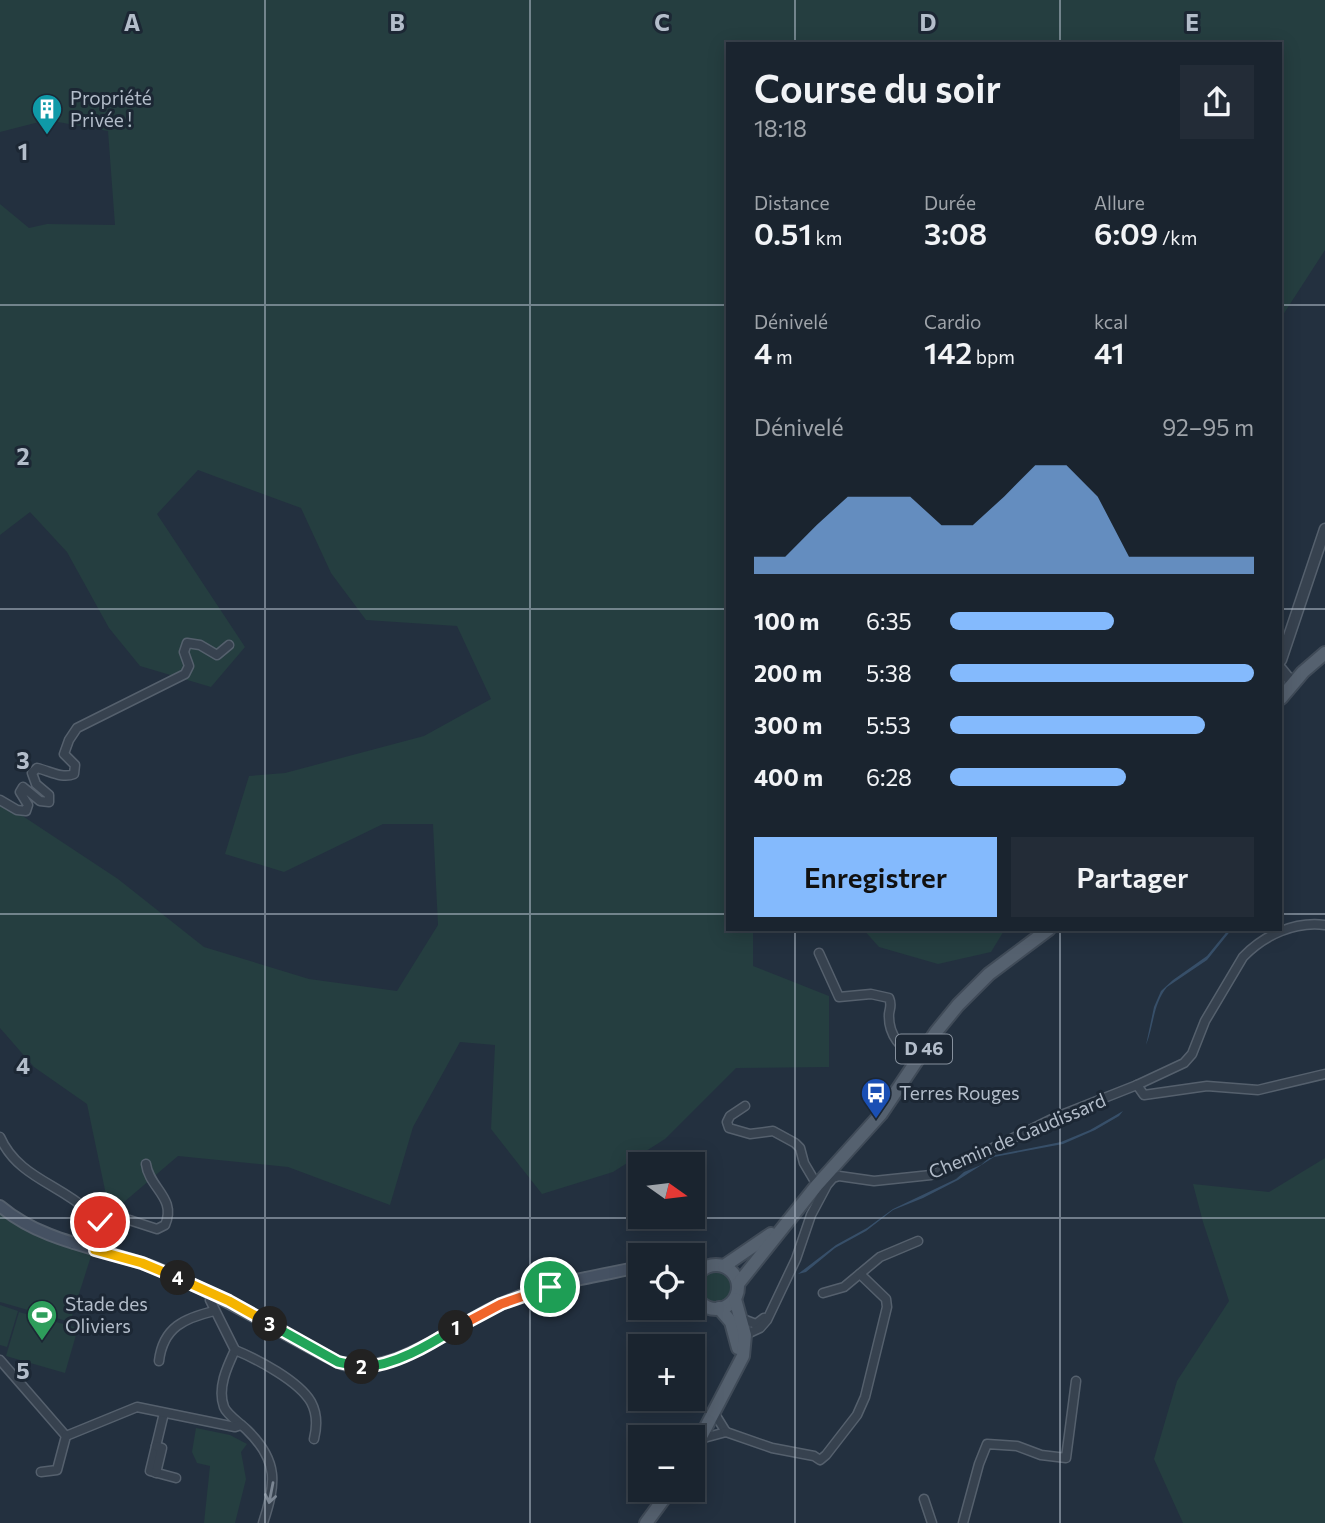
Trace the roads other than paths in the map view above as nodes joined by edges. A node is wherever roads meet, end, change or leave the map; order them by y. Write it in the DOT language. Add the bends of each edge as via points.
graph roads {
  1 [pos="1325,529"];
  2 [pos="229,645"];
  3 [pos="1325,646"];
  4 [pos="1325,653"];
  5 [pos="1282,657"];
  6 [pos="1286,679"];
  7 [pos="0,800"];
  8 [pos="1325,925"];
  9 [pos="1282,930"];
  10 [pos="1046,931"];
  11 [pos="1281,931"];
  12 [pos="819,953"];
  13 [pos="918,1059"];
  14 [pos="1325,1074"];
  15 [pos="1137,1085"];
  16 [pos="745,1106"];
  17 [pos="0,1137"];
  18 [pos="146,1164"];
  19 [pos="817,1185"];
  20 [pos="0,1206"];
  21 [pos="790,1218"];
  22 [pos="918,1241"];
  23 [pos="74,1244"];
  24 [pos="95,1250"];
  25 [pos="705,1265"];
  26 [pos="708,1266"];
  27 [pos="724,1266"];
  28 [pos="705,1268"];
  29 [pos="628,1270"];
  30 [pos="860,1274"];
  31 [pos="738,1284"];
  32 [pos="823,1293"];
  33 [pos="213,1294"];
  34 [pos="734,1299"];
  35 [pos="705,1305"];
  36 [pos="719,1308"];
  37 [pos="214,1311"];
  38 [pos="771,1311"];
  39 [pos="737,1322"];
  40 [pos="745,1335"];
  41 [pos="235,1350"];
  42 [pos="0,1360"];
  43 [pos="159,1361"];
  44 [pos="1076,1381"];
  45 [pos="224,1409"];
  46 [pos="713,1411"];
  47 [pos="164,1413"];
  48 [pos="204,1421"];
  49 [pos="241,1425"];
  50 [pos="704,1425"];
  51 [pos="705,1425"];
  52 [pos="726,1432"];
  53 [pos="66,1436"];
  54 [pos="705,1438"];
  55 [pos="314,1439"];
  56 [pos="41,1472"];
  57 [pos="176,1478"];
  58 [pos="924,1499"];
  59 [pos="663,1502"];
  60 [pos="666,1502"];
  61 [pos="263,1523"];
  62 [pos="646,1523"];
  63 [pos="653,1523"];
  64 [pos="932,1523"];
  65 [pos="963,1523"];
  1 -- 5 [label="street"];
  2 -- 7 [label="street" via="217,655 187,643 185,674 77,728 64,754 76,766 73,776 37,768 32,773 36,784 50,795 49,802 40,801 24,787 20,792 28,803 26,811"];
  3 -- 6 [label="main road"];
  4 -- 6 [label="main road"];
  8 -- 9 [label="street"];
  10 -- 13 [label="main road, D 46" via="977,985 944,1020"];
  11 -- 15 [label="street" via="1243,957 1205,1021 1189,1060"];
  12 -- 13 [label="street" via="837,996 889,998 892,1035"];
  13 -- 19 [label="main road, D 46" via="881,1114"];
  14 -- 15 [label="street" via="1258,1090 1207,1086 1144,1095"];
  15 -- 38 [label="street, Chemin de Gaudissard" via="932,1175 874,1181 833,1178 811,1215"];
  16 -- 19 [label="street" via="728,1119 729,1128 746,1133 773,1130 795,1143"];
  17 -- 23 [label="street" via="20,1166 87,1210 87,1227"];
  18 -- 24 [label="street" via="168,1205 165,1225 157,1229 107,1217 98,1226"];
  19 -- 21 [label="main road, D 46"];
  20 -- 23 [label="main road" via="27,1224"];
  21 -- 27 [label="main road, D 46"];
  21 -- 31 [label="main road, D 46"];
  22 -- 30 [label="street" via="880,1257"];
  23 -- 24 [label="main road"];
  24 -- 33 [label="main road" via="142,1263"];
  25 -- 26 [label="main road"];
  26 -- 27 [label="main road"];
  26 -- 28 [label="main road"];
  27 -- 31 [label="main road" via="734,1273"];
  29 -- 33 [label="main road" via="525,1294 425,1346 367,1367 338,1362"];
  30 -- 32 [label="street"];
  30 -- 52 [label="street" via="886,1299 887,1307 865,1397 826,1455 820,1460"];
  31 -- 34 [label="main road"];
  33 -- 37 [label="street"];
  34 -- 36 [label="main road"];
  34 -- 39 [label="main road"];
  35 -- 36 [label="main road"];
  36 -- 39 [label="main road"];
  37 -- 41 [label="street"];
  37 -- 43 [label="street" via="191,1317 165,1337"];
  38 -- 39 [label="street" via="756,1324"];
  38 -- 40 [label="street" via="761,1328"];
  39 -- 40 [label="main road"];
  39 -- 50 [label="main road" via="736,1362"];
  40 -- 46 [label="main road" via="741,1363"];
  41 -- 45 [label="street" via="221,1388"];
  41 -- 55 [label="street" via="257,1359 302,1391 312,1403"];
  42 -- 53 [label="street"];
  44 -- 65 [label="street" via="1066,1458 987,1444"];
  45 -- 48 [label="street" via="215,1419"];
  45 -- 49 [label="street"];
  46 -- 51 [label="main road"];
  46 -- 52 [label="street"];
  47 -- 48 [label="street"];
  47 -- 53 [label="street" via="137,1407"];
  47 -- 57 [label="street" via="150,1471"];
  48 -- 49 [label="street"];
  49 -- 61 [label="street, one-way" via="254,1437 274,1478"];
  52 -- 54 [label="street"];
  53 -- 56 [label="street" via="57,1470"];
  58 -- 64 [label="street"];
  59 -- 62 [label="main road"];
  60 -- 63 [label="main road"];
}
